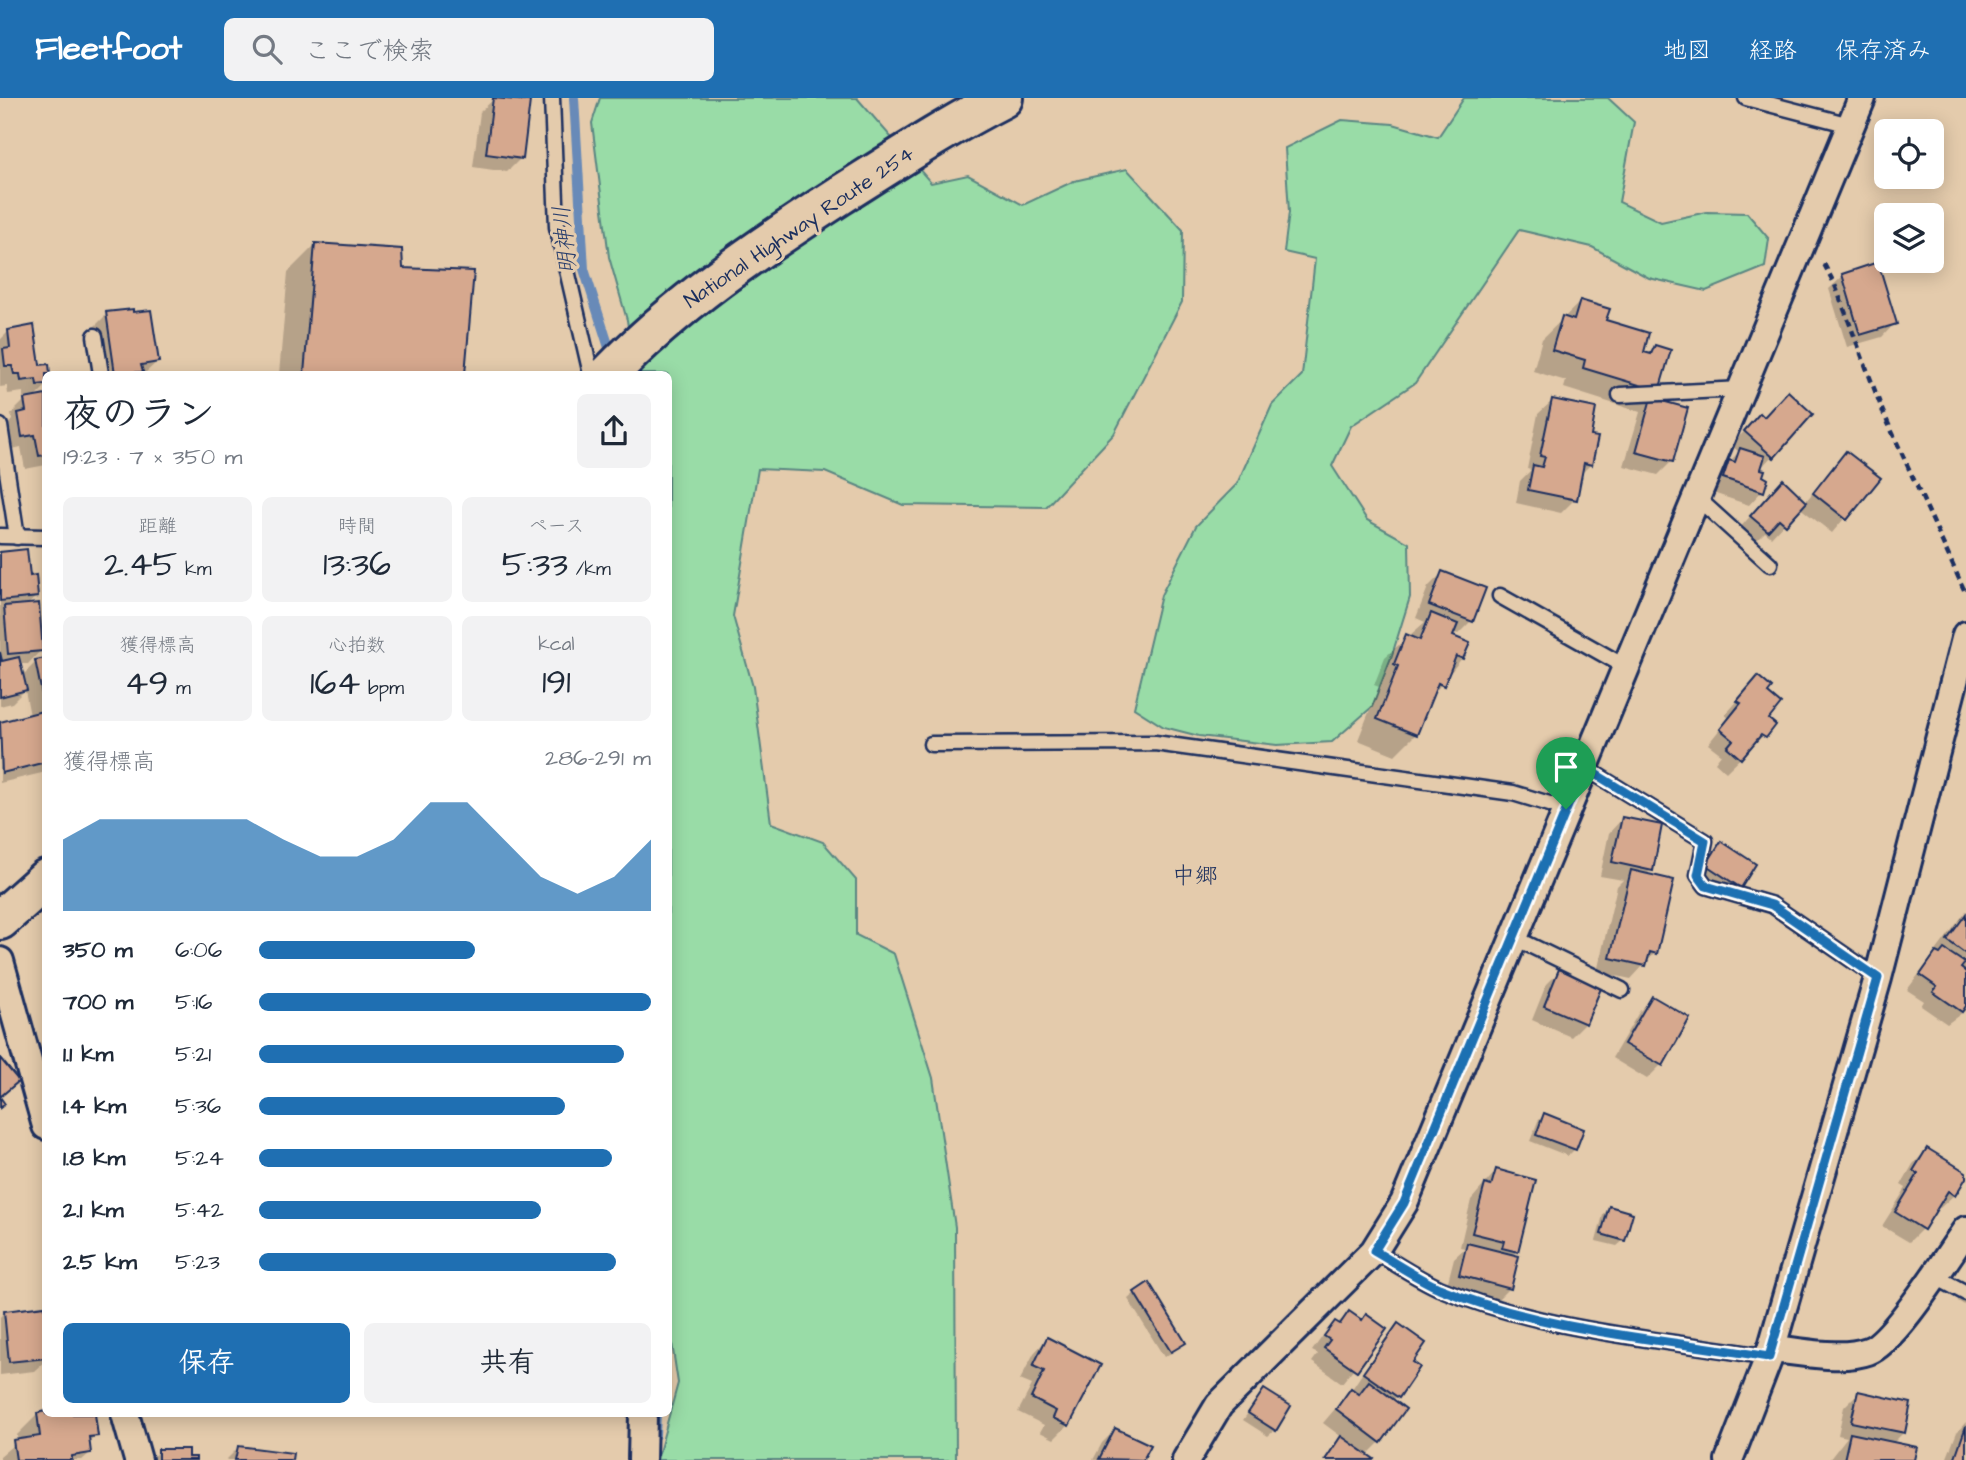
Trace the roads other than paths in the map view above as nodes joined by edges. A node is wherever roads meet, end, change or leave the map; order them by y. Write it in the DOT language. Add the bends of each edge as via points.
graph roads {
  1 [pos="552,98"];
  2 [pos="1003,98"];
  3 [pos="1746,98"];
  4 [pos="1862,98"];
  5 [pos="1850,125"];
  6 [pos="95,336"];
  7 [pos="101,371"];
  8 [pos="591,371"];
  9 [pos="611,371"];
  10 [pos="1742,389"];
  11 [pos="1620,395"];
  12 [pos="0,426"];
  13 [pos="1695,496"];
  14 [pos="0,536"];
  15 [pos="17,537"];
  16 [pos="42,537"];
  17 [pos="1770,564"];
  18 [pos="1500,596"];
  19 [pos="1966,635"];
  20 [pos="1626,667"];
  21 [pos="931,744"];
  22 [pos="1584,767"];
  23 [pos="1566,809"];
  24 [pos="42,883"];
  25 [pos="0,920"];
  26 [pos="1513,937"];
  27 [pos="0,961"];
  28 [pos="1878,978"];
  29 [pos="1622,990"];
  30 [pos="42,1112"];
  31 [pos="1966,1230"];
  32 [pos="1374,1251"];
  33 [pos="1934,1276"];
  34 [pos="1966,1293"];
  35 [pos="1770,1353"];
  36 [pos="126,1417"];
  37 [pos="643,1417"];
  38 [pos="138,1460"];
  39 [pos="642,1460"];
  40 [pos="1186,1460"];
  41 [pos="1729,1460"];
  1 -- 8 [label="lane" via="557,227"];
  2 -- 9 [label="highway, National Highway Route 254" via="907,153 717,278 643,338"];
  3 -- 5 [label="lane"];
  4 -- 5 [label="street"];
  5 -- 10 [label="street"];
  6 -- 7 [label="lane"];
  10 -- 11 [label="lane"];
  10 -- 13 [label="street"];
  12 -- 15 [label="lane"];
  13 -- 17 [label="lane"];
  13 -- 20 [label="street"];
  14 -- 15 [label="lane"];
  15 -- 16 [label="lane"];
  18 -- 20 [label="lane"];
  19 -- 28 [label="street"];
  20 -- 22 [label="street"];
  21 -- 23 [label="lane" via="1155,743 1513,793"];
  22 -- 23 [label="street"];
  22 -- 28 [label="lane" via="1705,841 1698,875 1706,886 1772,905"];
  23 -- 26 [label="street"];
  24 -- 25 [label="highway"];
  26 -- 29 [label="lane"];
  26 -- 32 [label="street" via="1404,1203"];
  27 -- 30 [label="street"];
  28 -- 35 [label="street"];
  31 -- 33 [label="street"];
  32 -- 35 [label="lane" via="1437,1287 1480,1303 1569,1325"];
  32 -- 40 [label="street" via="1219,1405"];
  33 -- 34 [label="lane"];
  33 -- 35 [label="street" via="1888,1337 1870,1351 1848,1355"];
  35 -- 41 [label="street"];
  36 -- 38 [label="street"];
  37 -- 39 [label="street"];
}
